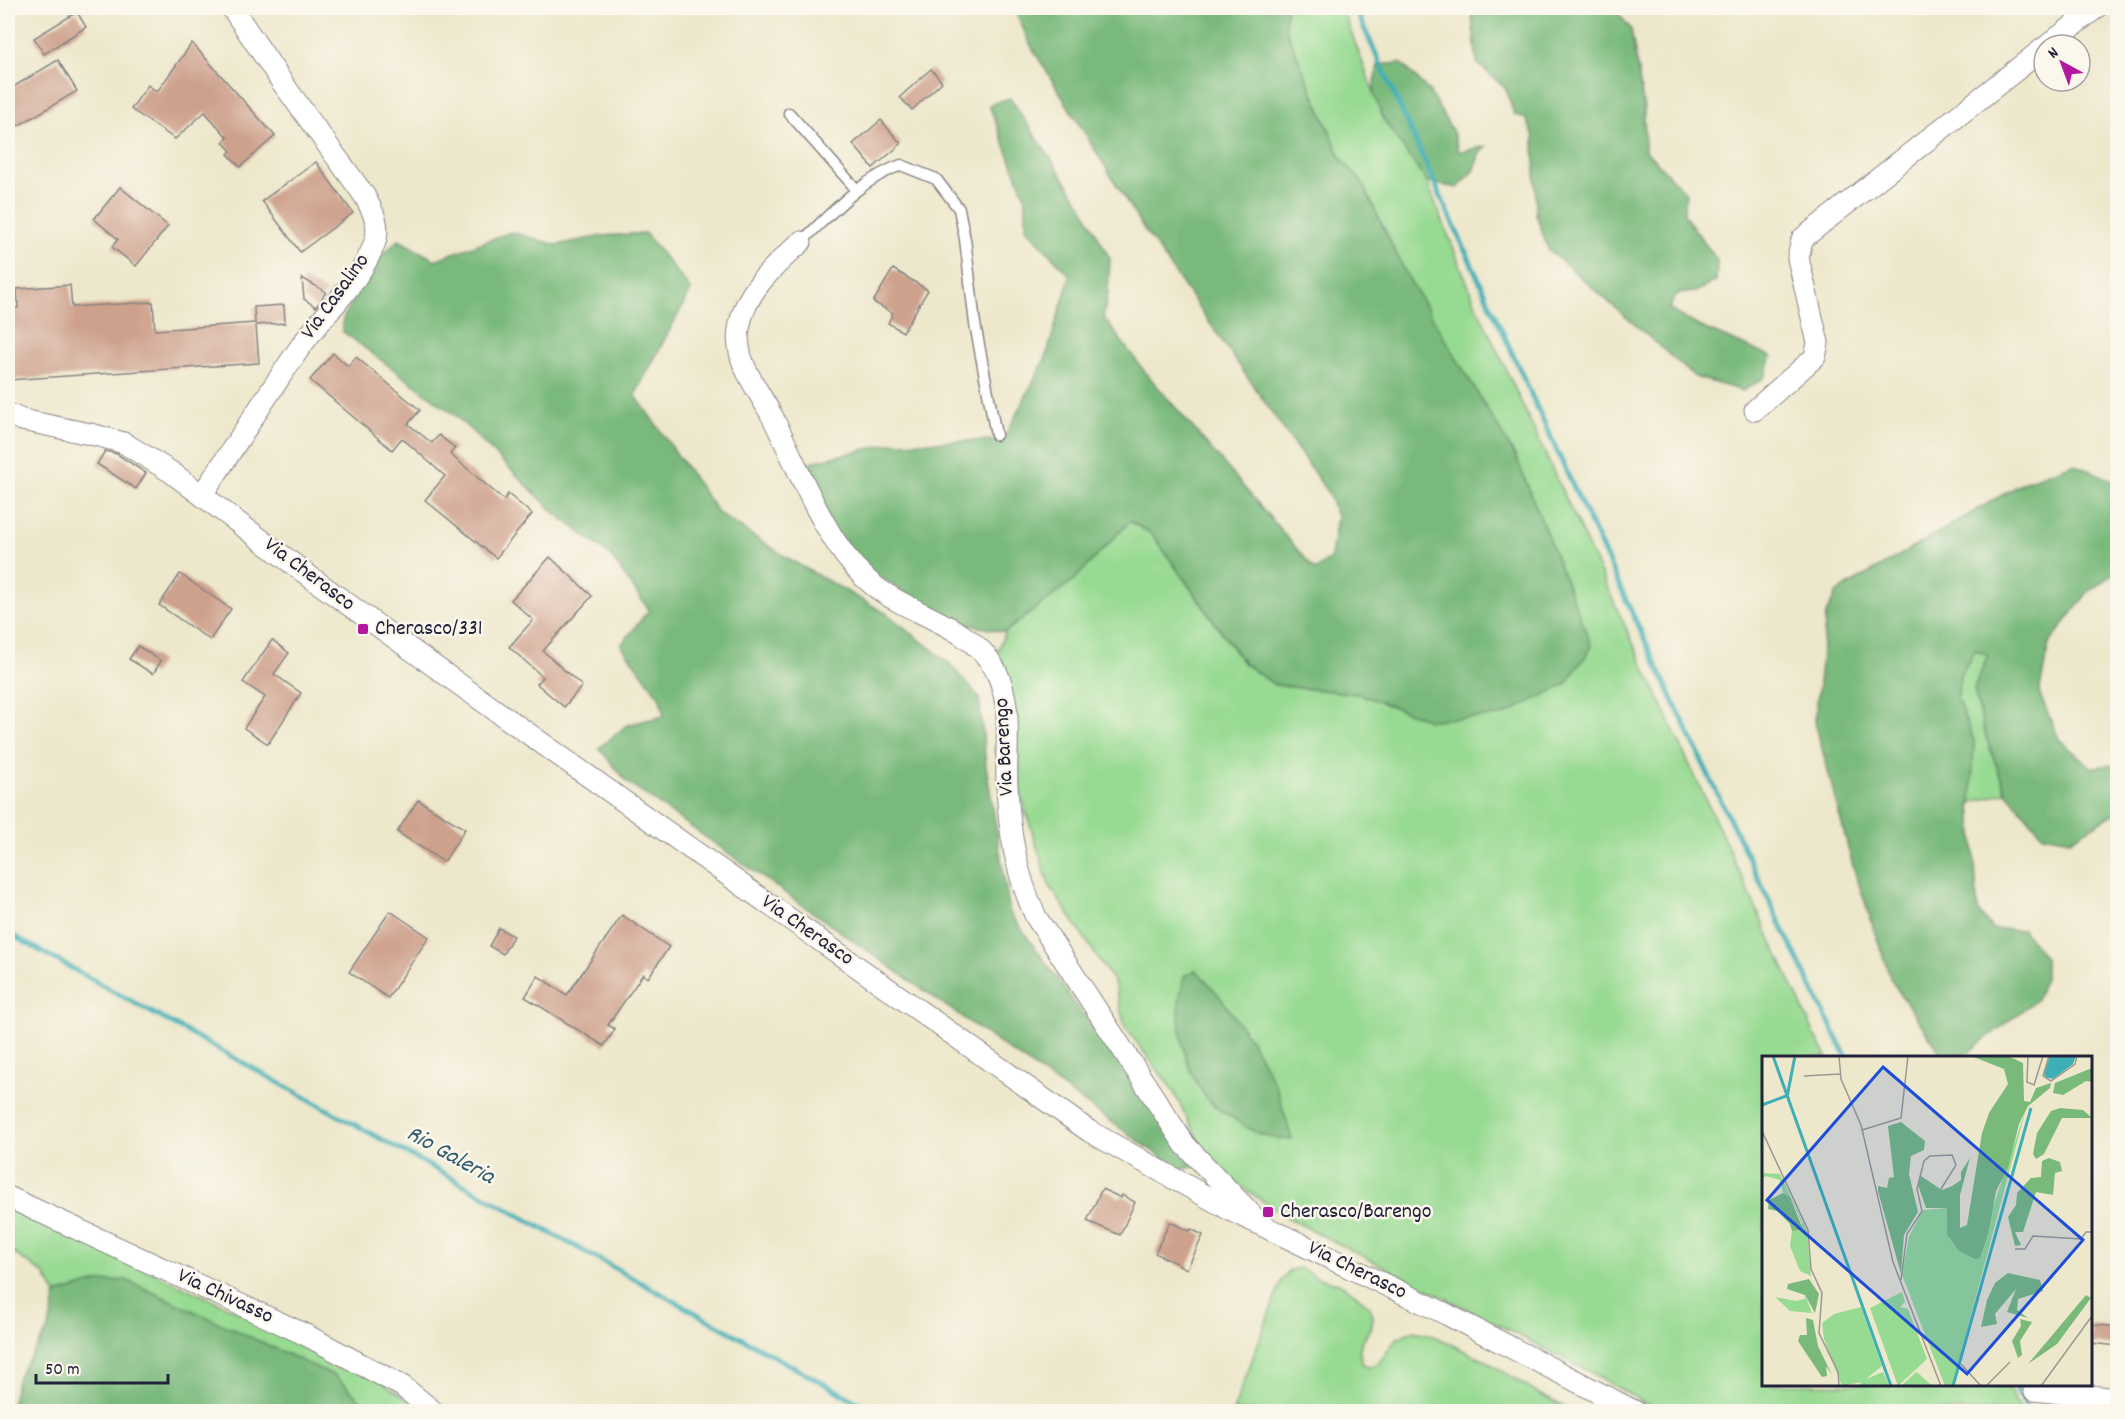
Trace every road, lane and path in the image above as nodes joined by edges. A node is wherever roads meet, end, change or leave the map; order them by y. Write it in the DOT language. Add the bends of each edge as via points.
graph roads {
  1 [pos="232,8"];
  2 [pos="2096,8"];
  3 [pos="2064,33"];
  4 [pos="2032,57"];
  5 [pos="789,113"];
  6 [pos="856,189"];
  7 [pos="801,243"];
  8 [pos="1755,410"];
  9 [pos="8,414"];
  10 [pos="996,435"];
  11 [pos="202,495"];
  12 [pos="8,1197"];
  13 [pos="1263,1226"];
  14 [pos="2034,1390"];
  15 [pos="2118,1399"];
  16 [pos="434,1412"];
  17 [pos="1636,1412"];
  1 -- 11 [label="street, Via Casalino" via="364,195 373,211 377,235 340,298 302,345"];
  2 -- 3 [label="street"];
  4 -- 8 [label="street" via="1802,239 1798,258 1818,343 1815,357"];
  5 -- 6 [label="lane"];
  6 -- 7 [label="lane"];
  6 -- 10 [label="lane" via="901,165 936,179 959,209"];
  7 -- 13 [label="street, Via Barengo" via="767,274 743,311 738,343 747,372 825,525 861,575 883,592 954,631 996,670 1008,722 1007,785 1013,843 1023,889 1036,917 1185,1145"];
  9 -- 11 [label="street, Via Cherasco" via="124,443"];
  11 -- 13 [label="street, Via Cherasco" via="459,684 1089,1131"];
  12 -- 16 [label="street, Via Chivasso" via="306,1335 402,1386"];
  13 -- 17 [label="street, Via Cherasco"];
  14 -- 15 [label="street"];
}
